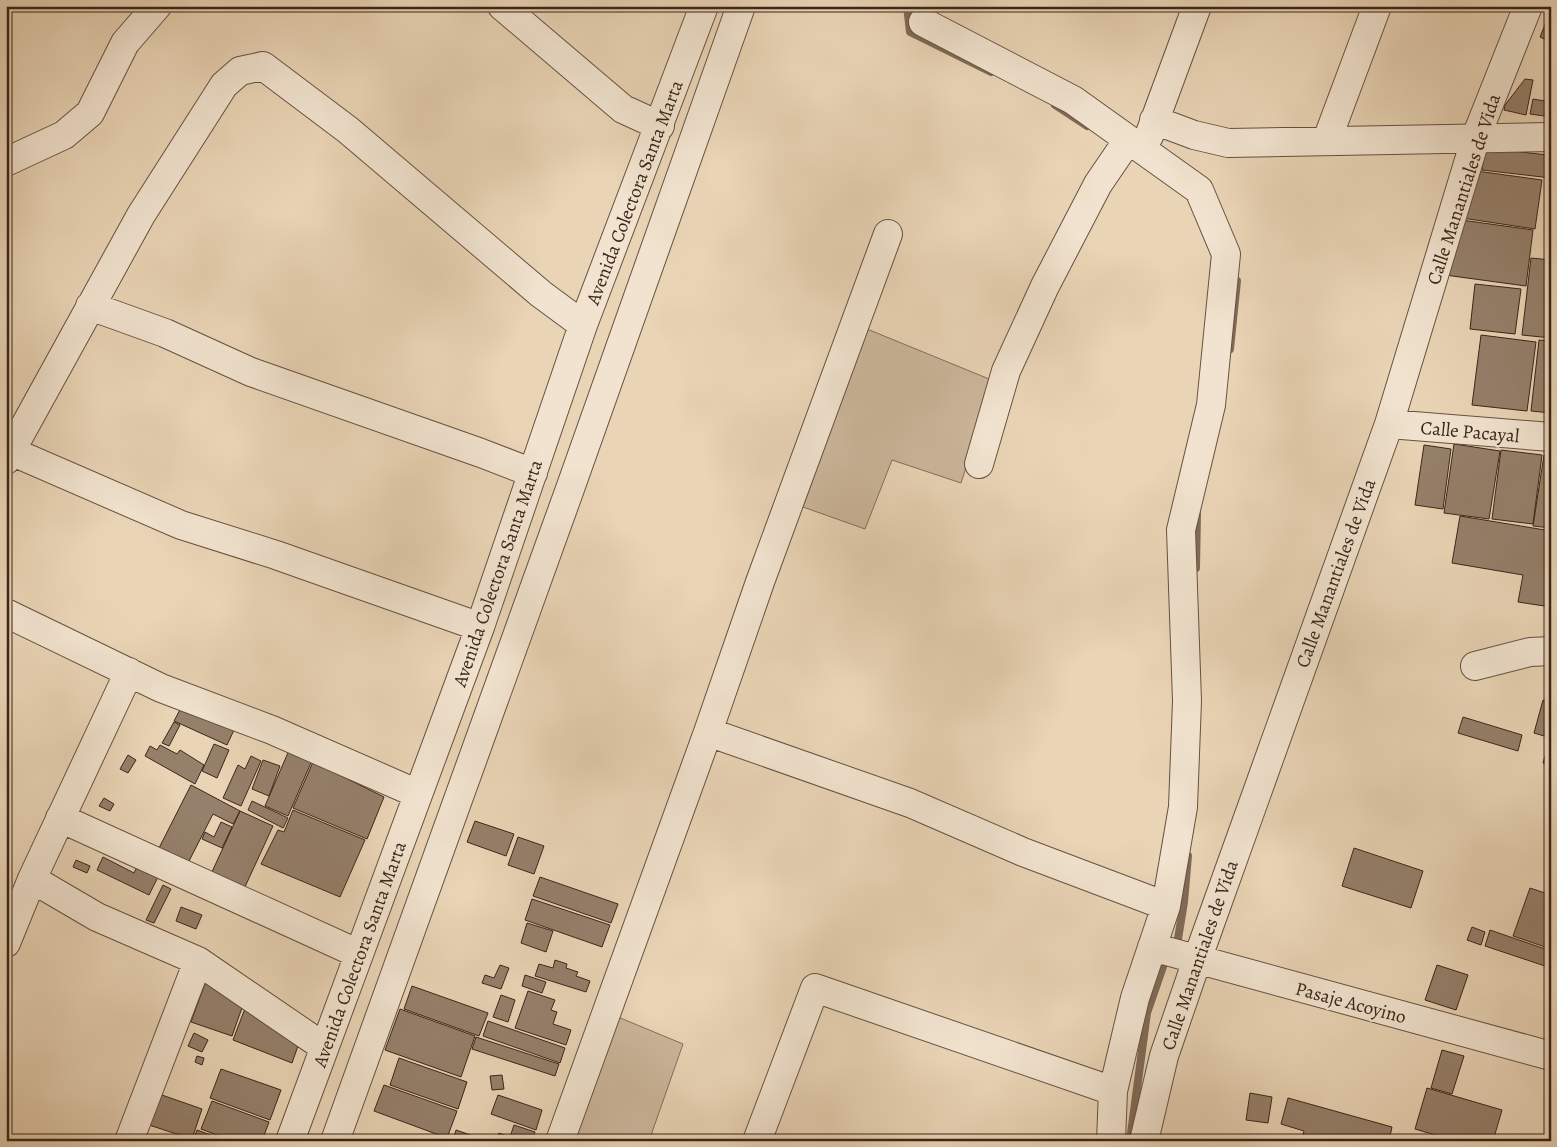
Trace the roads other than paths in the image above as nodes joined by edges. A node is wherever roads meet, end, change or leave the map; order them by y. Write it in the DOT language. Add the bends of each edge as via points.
graph roads {
  1 [pos="502,6"];
  2 [pos="704,6"];
  3 [pos="741,6"];
  4 [pos="1197,6"];
  5 [pos="1377,6"];
  6 [pos="1528,6"];
  7 [pos="150,8"];
  8 [pos="923,22"];
  9 [pos="1154,120"];
  10 [pos="660,126"];
  11 [pos="1476,137"];
  12 [pos="1551,137"];
  13 [pos="1328,140"];
  14 [pos="1136,145"];
  15 [pos="6,162"];
  16 [pos="888,234"];
  17 [pos="90,306"];
  18 [pos="583,325"];
  19 [pos="1389,424"];
  20 [pos="1551,437"];
  21 [pos="8,453"];
  22 [pos="979,464"];
  23 [pos="533,473"];
  24 [pos="6,612"];
  25 [pos="480,627"];
  26 [pos="1551,651"];
  27 [pos="1475,666"];
  28 [pos="129,672"];
  29 [pos="708,732"];
  30 [pos="418,794"];
  31 [pos="60,818"];
  32 [pos="32,879"];
  33 [pos="1166,906"];
  34 [pos="6,943"];
  35 [pos="1152,947"];
  36 [pos="359,954"];
  37 [pos="1197,960"];
  38 [pos="198,961"];
  39 [pos="324,1047"];
  40 [pos="1551,1056"];
  41 [pos="1113,1091"];
  42 [pos="129,1141"];
  43 [pos="290,1141"];
  44 [pos="335,1141"];
  45 [pos="560,1141"];
  46 [pos="758,1141"];
  47 [pos="1111,1141"];
  48 [pos="1144,1141"];
  1 -- 10 [label="street" via="623,109"];
  2 -- 10 [label="street, Avenida Colectora Santa Marta"];
  3 -- 44 [label="street, Avenida Colectora Santa Marta"];
  4 -- 9 [label="street"];
  5 -- 13 [label="street"];
  6 -- 11 [label="street, Calle Manantiales de Vida"];
  7 -- 15 [label="street" via="125,44 90,113 64,135"];
  8 -- 14 [label="street" via="1073,100"];
  9 -- 13 [label="street" via="1228,143"];
  9 -- 14 [label="street"];
  10 -- 18 [label="street, Avenida Colectora Santa Marta"];
  11 -- 12 [label="street"];
  11 -- 13 [label="street"];
  11 -- 19 [label="street, Calle Manantiales de Vida"];
  14 -- 22 [label="street" via="1098,184 1045,286 1006,371"];
  14 -- 33 [label="street" via="1199,190 1226,254 1212,405 1182,530 1187,701 1183,807"];
  16 -- 29 [label="street"];
  17 -- 18 [label="street" via="141,216 224,85 240,71 263,66 348,130 541,294"];
  17 -- 21 [label="street"];
  17 -- 23 [label="street" via="165,333 251,372"];
  18 -- 23 [label="street, Avenida Colectora Santa Marta"];
  19 -- 20 [label="street, Calle Pacayal"];
  19 -- 37 [label="street, Calle Manantiales de Vida"];
  21 -- 25 [label="street" via="181,525"];
  23 -- 25 [label="street, Avenida Colectora Santa Marta"];
  24 -- 28 [label="street"];
  25 -- 30 [label="street, Avenida Colectora Santa Marta"];
  26 -- 27 [label="street" via="1530,652"];
  28 -- 30 [label="street"];
  28 -- 31 [label="street"];
  29 -- 33 [label="street" via="910,803 1032,855"];
  29 -- 45 [label="street"];
  30 -- 36 [label="street, Avenida Colectora Santa Marta"];
  31 -- 32 [label="street"];
  31 -- 36 [label="street"];
  32 -- 34 [label="street"];
  32 -- 38 [label="street" via="97,918"];
  33 -- 35 [label="street"];
  35 -- 37 [label="street, Pasaje Acoyino"];
  35 -- 41 [label="street" via="1135,998"];
  36 -- 39 [label="street, Avenida Colectora Santa Marta"];
  37 -- 40 [label="street, Pasaje Acoyino"];
  37 -- 48 [label="street, Calle Manantiales de Vida" via="1164,1056"];
  38 -- 39 [label="street"];
  38 -- 42 [label="street"];
  39 -- 43 [label="street, Avenida Colectora Santa Marta"];
  41 -- 46 [label="street" via="815,988"];
  41 -- 47 [label="street"];
}
